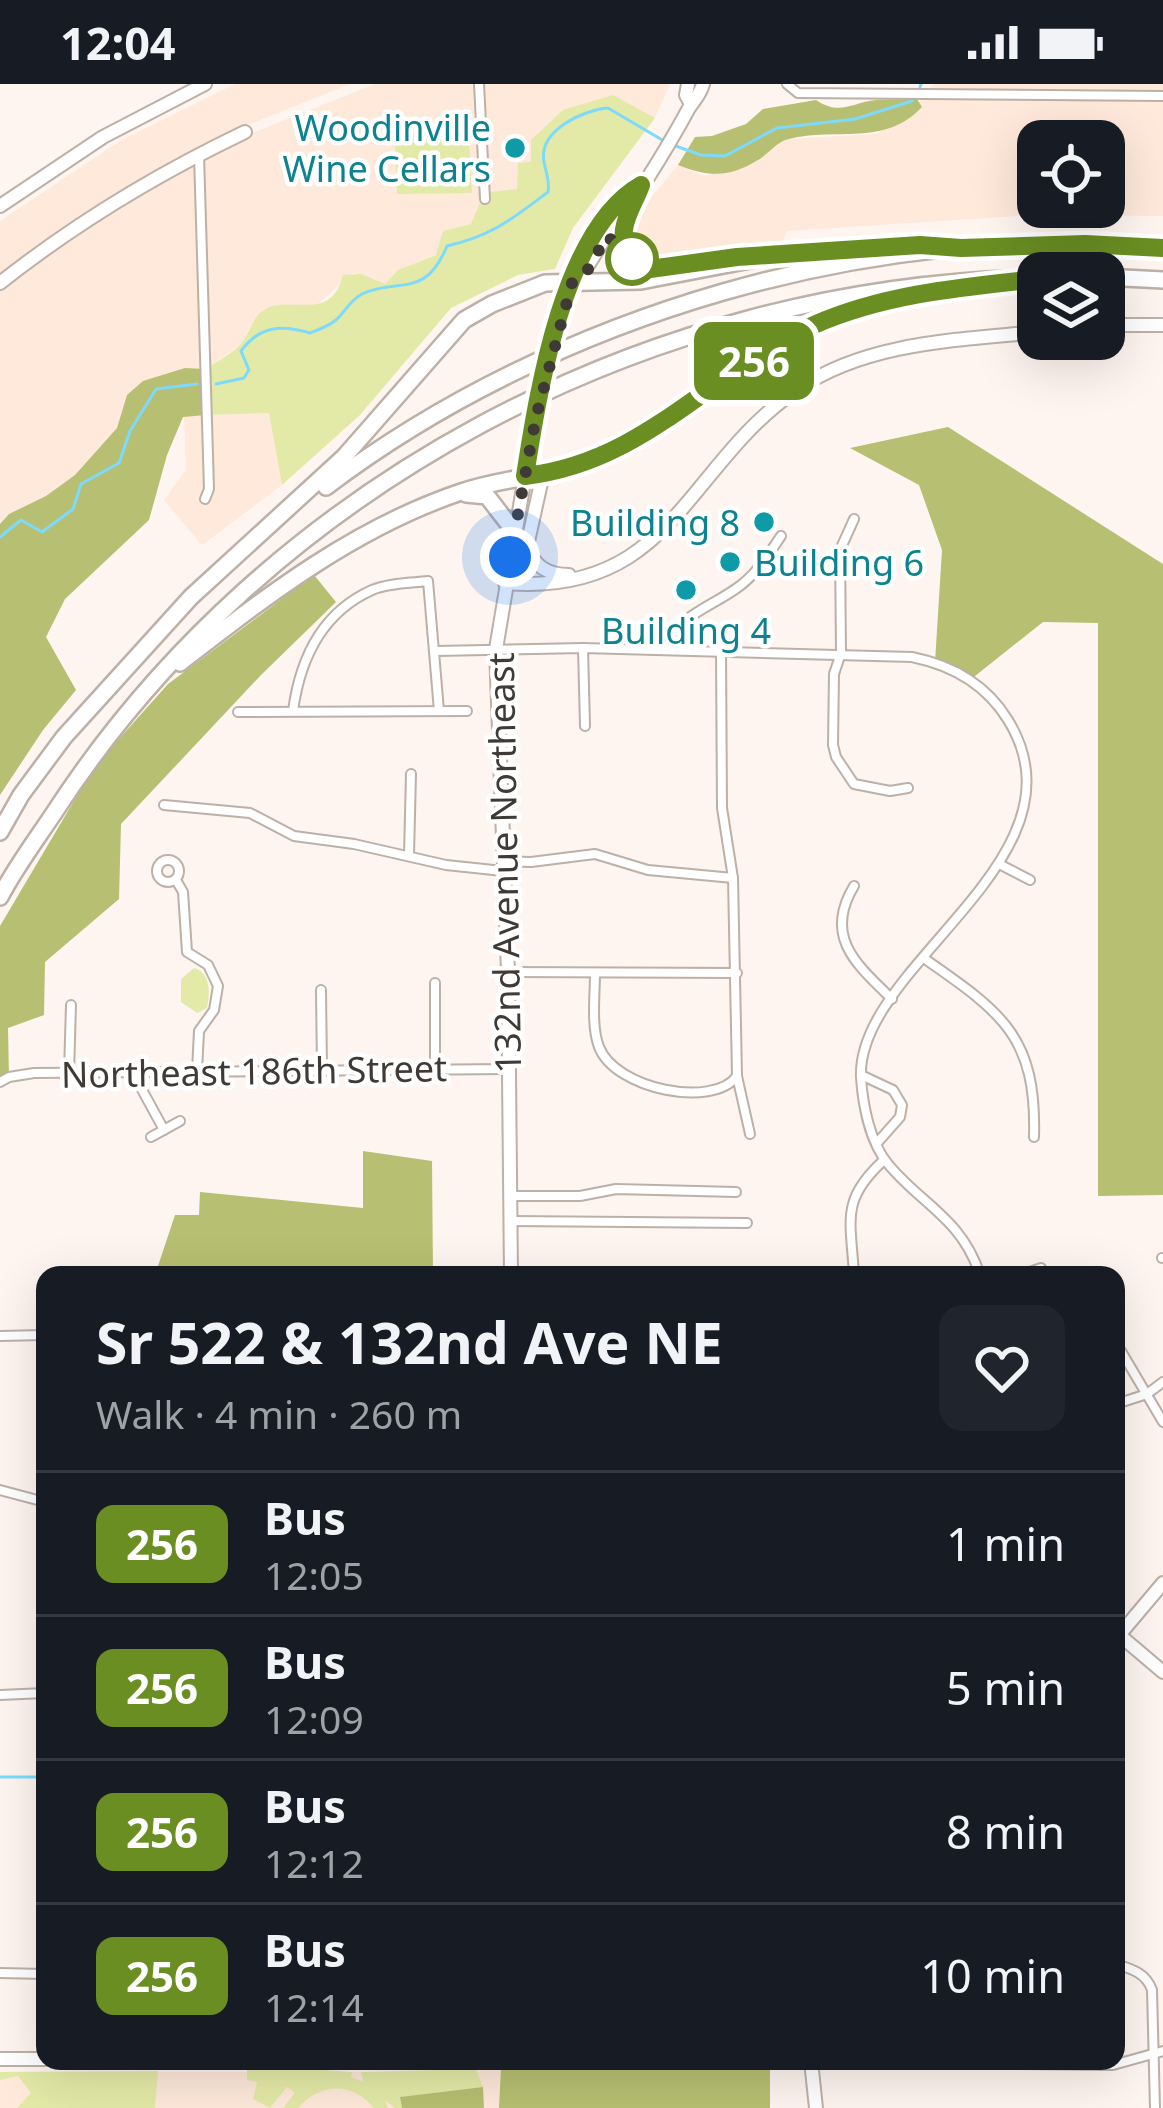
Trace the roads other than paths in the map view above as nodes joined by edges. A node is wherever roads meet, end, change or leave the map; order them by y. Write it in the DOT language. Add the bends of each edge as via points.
graph roads {
  1 [pos="205,84"];
  2 [pos="479,84"];
  3 [pos="688,84"];
  4 [pos="703,84"];
  5 [pos="788,87"];
  6 [pos="1163,96"];
  7 [pos="691,104"];
  8 [pos="244,132"];
  9 [pos="199,154"];
  10 [pos="641,185"];
  11 [pos="484,199"];
  12 [pos="0,206"];
  13 [pos="627,212"];
  14 [pos="961,248"];
  15 [pos="1163,248"];
  16 [pos="765,257"];
  17 [pos="1017,278"];
  18 [pos="1125,279"];
  19 [pos="1163,280"];
  20 [pos="1017,281"];
  21 [pos="0,283"];
  22 [pos="572,283"];
  23 [pos="1125,325"];
  24 [pos="1163,325"];
  25 [pos="1017,335"];
  26 [pos="543,474"];
  27 [pos="525,476"];
  28 [pos="451,496"];
  29 [pos="205,499"];
  30 [pos="854,519"];
  31 [pos="514,531"];
  32 [pos="781,536"];
  33 [pos="256,539"];
  34 [pos="594,574"];
  35 [pos="505,583"];
  36 [pos="584,648"];
  37 [pos="496,649"];
  38 [pos="664,650"];
  39 [pos="437,651"];
  40 [pos="721,651"];
  41 [pos="841,653"];
  42 [pos="145,691"];
  43 [pos="293,711"];
  44 [pos="440,711"];
  45 [pos="467,711"];
  46 [pos="238,712"];
  47 [pos="585,726"];
  48 [pos="411,774"];
  49 [pos="908,788"];
  50 [pos="164,805"];
  51 [pos="0,832"];
  52 [pos="409,856"];
  53 [pos="999,864"];
  54 [pos="504,866"];
  55 [pos="733,878"];
  56 [pos="176,880"];
  57 [pos="1030,880"];
  58 [pos="854,886"];
  59 [pos="0,897"];
  60 [pos="925,958"];
  61 [pos="508,972"];
  62 [pos="596,973"];
  63 [pos="737,973"];
  64 [pos="435,983"];
  65 [pos="321,989"];
  66 [pos="892,1000"];
  67 [pos="71,1004"];
  68 [pos="322,1069"];
  69 [pos="434,1069"];
  70 [pos="509,1069"];
  71 [pos="197,1071"];
  72 [pos="69,1073"];
  73 [pos="137,1073"];
  74 [pos="862,1075"];
  75 [pos="737,1076"];
  76 [pos="0,1082"];
  77 [pos="180,1121"];
  78 [pos="164,1130"];
  79 [pos="750,1134"];
  80 [pos="151,1137"];
  81 [pos="1034,1138"];
  82 [pos="877,1144"];
  83 [pos="884,1160"];
  84 [pos="736,1192"];
  85 [pos="511,1196"];
  86 [pos="511,1221"];
  87 [pos="747,1223"];
  88 [pos="511,1266"];
  89 [pos="854,1266"];
  90 [pos="976,1266"];
  91 [pos="36,1335"];
  92 [pos="0,1336"];
  93 [pos="1125,1358"];
  94 [pos="1163,1382"];
  95 [pos="1147,1394"];
  96 [pos="1125,1400"];
  97 [pos="1163,1422"];
  98 [pos="0,1490"];
  99 [pos="36,1500"];
  100 [pos="1163,1582"];
  101 [pos="1125,1625"];
  102 [pos="1125,1639"];
  103 [pos="1163,1672"];
  104 [pos="36,1693"];
  105 [pos="0,1695"];
  106 [pos="1125,1968"];
  107 [pos="0,1973"];
  108 [pos="36,1973"];
  109 [pos="1159,2052"];
  110 [pos="0,2059"];
  111 [pos="36,2059"];
  112 [pos="1125,2062"];
  113 [pos="813,2070"];
  114 [pos="816,2108"];
  115 [pos="1155,2108"];
  1 -- 12 [label="main road" via="103,137"];
  2 -- 11 [label="street"];
  3 -- 7 [label="main road"];
  4 -- 7 [label="main road"];
  5 -- 6 [label="street"];
  7 -- 10 [label="main road"];
  8 -- 9 [label="main road"];
  9 -- 21 [label="main road" via="106,207"];
  9 -- 29 [label="street"];
  10 -- 13 [label="main road"];
  10 -- 22 [label="main road" via="600,224"];
  13 -- 16 [label="highway" via="625,248 646,268"];
  13 -- 22 [label="main road"];
  14 -- 15 [label="highway"];
  14 -- 16 [label="highway"];
  14 -- 33 [label="highway" via="717,293 554,353 365,457"];
  16 -- 22 [label="highway" via="641,281"];
  17 -- 42 [label="highway" via="890,289 764,314 622,358 518,404 380,485 289,554"];
  18 -- 19 [label="highway"];
  20 -- 26 [label="highway" via="887,301 814,325 617,451"];
  22 -- 27 [label="main road, 132nd Avenue Northeast, bridge"];
  22 -- 33 [label="highway" via="533,286 464,320 344,457"];
  23 -- 24 [label="main road"];
  25 -- 34 [label="main road" via="890,350 800,387 764,416 668,528"];
  26 -- 27 [label="highway"];
  26 -- 34 [label="main road" via="530,557 550,573"];
  27 -- 28 [label="highway"];
  27 -- 31 [label="main road, 132nd Avenue Northeast"];
  28 -- 31 [label="highway" via="488,496"];
  28 -- 42 [label="highway" via="302,570"];
  30 -- 41 [label="street" via="840,550"];
  31 -- 35 [label="main road, 132nd Avenue Northeast"];
  32 -- 38 [label="street" via="739,587 671,631"];
  33 -- 51 [label="highway" via="191,597 64,737"];
  34 -- 35 [label="main road"];
  35 -- 37 [label="main road, 132nd Avenue Northeast"];
  36 -- 37 [label="street"];
  36 -- 38 [label="street"];
  36 -- 47 [label="street"];
  37 -- 39 [label="street"];
  37 -- 54 [label="main road, 132nd Avenue Northeast"];
  38 -- 40 [label="street"];
  39 -- 43 [label="street" via="428,581 376,588 310,644"];
  39 -- 44 [label="street"];
  40 -- 41 [label="street"];
  40 -- 55 [label="street" via="722,808"];
  41 -- 49 [label="street" via="836,757 854,784"];
  41 -- 53 [label="street" via="912,657 956,671 989,694 1020,745 1024,801"];
  42 -- 59 [label="highway"];
  43 -- 44 [label="street"];
  43 -- 46 [label="street"];
  44 -- 45 [label="street"];
  48 -- 52 [label="street"];
  50 -- 52 [label="street" via="250,813 294,836"];
  52 -- 54 [label="street"];
  53 -- 57 [label="street"];
  53 -- 60 [label="street"];
  54 -- 55 [label="street" via="595,854 648,870"];
  54 -- 61 [label="main road, 132nd Avenue Northeast"];
  55 -- 63 [label="street"];
  56 -- 71 [label="street" via="187,952 208,965 218,986 199,1031"];
  58 -- 66 [label="street" via="843,904 844,944"];
  60 -- 66 [label="street"];
  60 -- 81 [label="street" via="986,1002 1018,1040"];
  61 -- 62 [label="street"];
  61 -- 70 [label="main road, 132nd Avenue Northeast"];
  62 -- 63 [label="street"];
  62 -- 75 [label="street" via="598,1046 621,1075 663,1090 719,1090"];
  63 -- 75 [label="street"];
  64 -- 69 [label="street"];
  65 -- 68 [label="street"];
  66 -- 74 [label="street" via="868,1037"];
  67 -- 72 [label="street"];
  68 -- 69 [label="street, Northeast 186th Street"];
  68 -- 71 [label="street, Northeast 186th Street"];
  69 -- 70 [label="street, Northeast 186th Street"];
  70 -- 85 [label="main road, 132nd Avenue Northeast"];
  71 -- 73 [label="street, Northeast 186th Street"];
  72 -- 73 [label="street, Northeast 186th Street"];
  72 -- 76 [label="street, Northeast 186th Street"];
  73 -- 78 [label="street"];
  74 -- 82 [label="street"];
  74 -- 82 [label="street" via="893,1090 902,1105"];
  75 -- 79 [label="street"];
  77 -- 78 [label="street"];
  78 -- 80 [label="street"];
  82 -- 83 [label="street"];
  83 -- 89 [label="street" via="853,1197"];
  83 -- 90 [label="street" via="943,1213"];
  84 -- 85 [label="street"];
  85 -- 86 [label="main road, 132nd Avenue Northeast"];
  86 -- 87 [label="street"];
  86 -- 88 [label="main road, 132nd Avenue Northeast"];
  91 -- 92 [label="street"];
  93 -- 95 [label="street"];
  94 -- 95 [label="street"];
  95 -- 96 [label="street"];
  95 -- 97 [label="street"];
  98 -- 99 [label="street"];
  100 -- 101 [label="main road"];
  102 -- 103 [label="main road"];
  104 -- 105 [label="street"];
  106 -- 109 [label="street" via="1149,1980"];
  107 -- 108 [label="street"];
  109 -- 112 [label="street"];
  109 -- 115 [label="street"];
  110 -- 111 [label="main road"];
  113 -- 114 [label="main road"];
}
